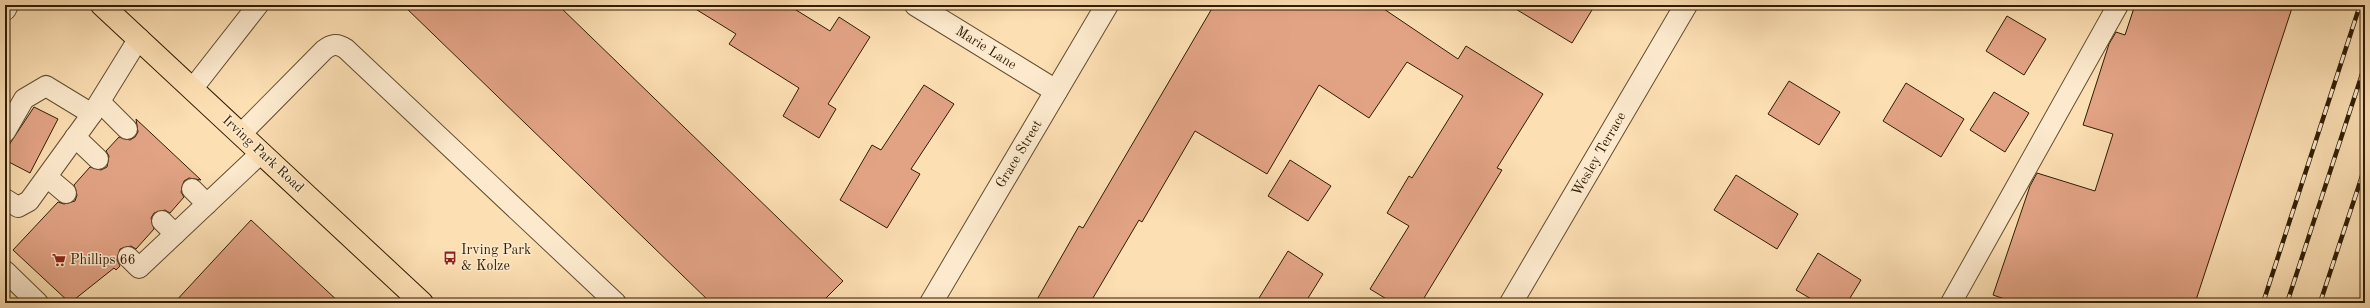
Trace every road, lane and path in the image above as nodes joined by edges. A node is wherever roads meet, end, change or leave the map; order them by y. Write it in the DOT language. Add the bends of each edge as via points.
graph roads {
  1 [pos="7,5"];
  2 [pos="102,5"];
  3 [pos="916,5"];
  4 [pos="1107,5"];
  5 [pos="1686,5"];
  6 [pos="2118,5"];
  7 [pos="252,7"];
  8 [pos="5,9"];
  9 [pos="139,38"];
  10 [pos="193,88"];
  11 [pos="1056,91"];
  12 [pos="96,108"];
  13 [pos="127,129"];
  14 [pos="5,132"];
  15 [pos="241,134"];
  16 [pos="75,137"];
  17 [pos="261,153"];
  18 [pos="98,159"];
  19 [pos="47,177"];
  20 [pos="192,190"];
  21 [pos="66,194"];
  22 [pos="5,199"];
  23 [pos="207,204"];
  24 [pos="128,257"];
  25 [pos="5,272"];
  26 [pos="38,303"];
  27 [pos="422,303"];
  28 [pos="616,303"];
  29 [pos="931,303"];
  30 [pos="1511,303"];
  31 [pos="1951,303"];
  1 -- 8 [label="street"];
  2 -- 9 [label="main road, Irving Park Road"];
  3 -- 11 [label="street, Marie Lane"];
  4 -- 11 [label="street, Grace Street"];
  5 -- 30 [label="street, Wesley Terrace"];
  6 -- 31 [label="lane"];
  7 -- 10 [label="lane"];
  9 -- 10 [label="main road, Irving Park Road"];
  9 -- 12 [label="lane"];
  10 -- 15 [label="main road, Irving Park Road"];
  11 -- 29 [label="street, Grace Street"];
  12 -- 13 [label="lane"];
  12 -- 14 [label="lane" via="46,86 24,99"];
  12 -- 16 [label="lane"];
  15 -- 17 [label="main road, Irving Park Road"];
  15 -- 28 [label="lane" via="324,50 338,44"];
  16 -- 18 [label="lane"];
  16 -- 19 [label="lane"];
  17 -- 23 [label="lane"];
  17 -- 27 [label="main road, Irving Park Road"];
  19 -- 21 [label="lane"];
  19 -- 22 [label="lane" via="29,201 18,207"];
  20 -- 23 [label="lane"];
  23 -- 24 [label="lane" via="169,227 140,268"];
  25 -- 26 [label="lane"];
}
